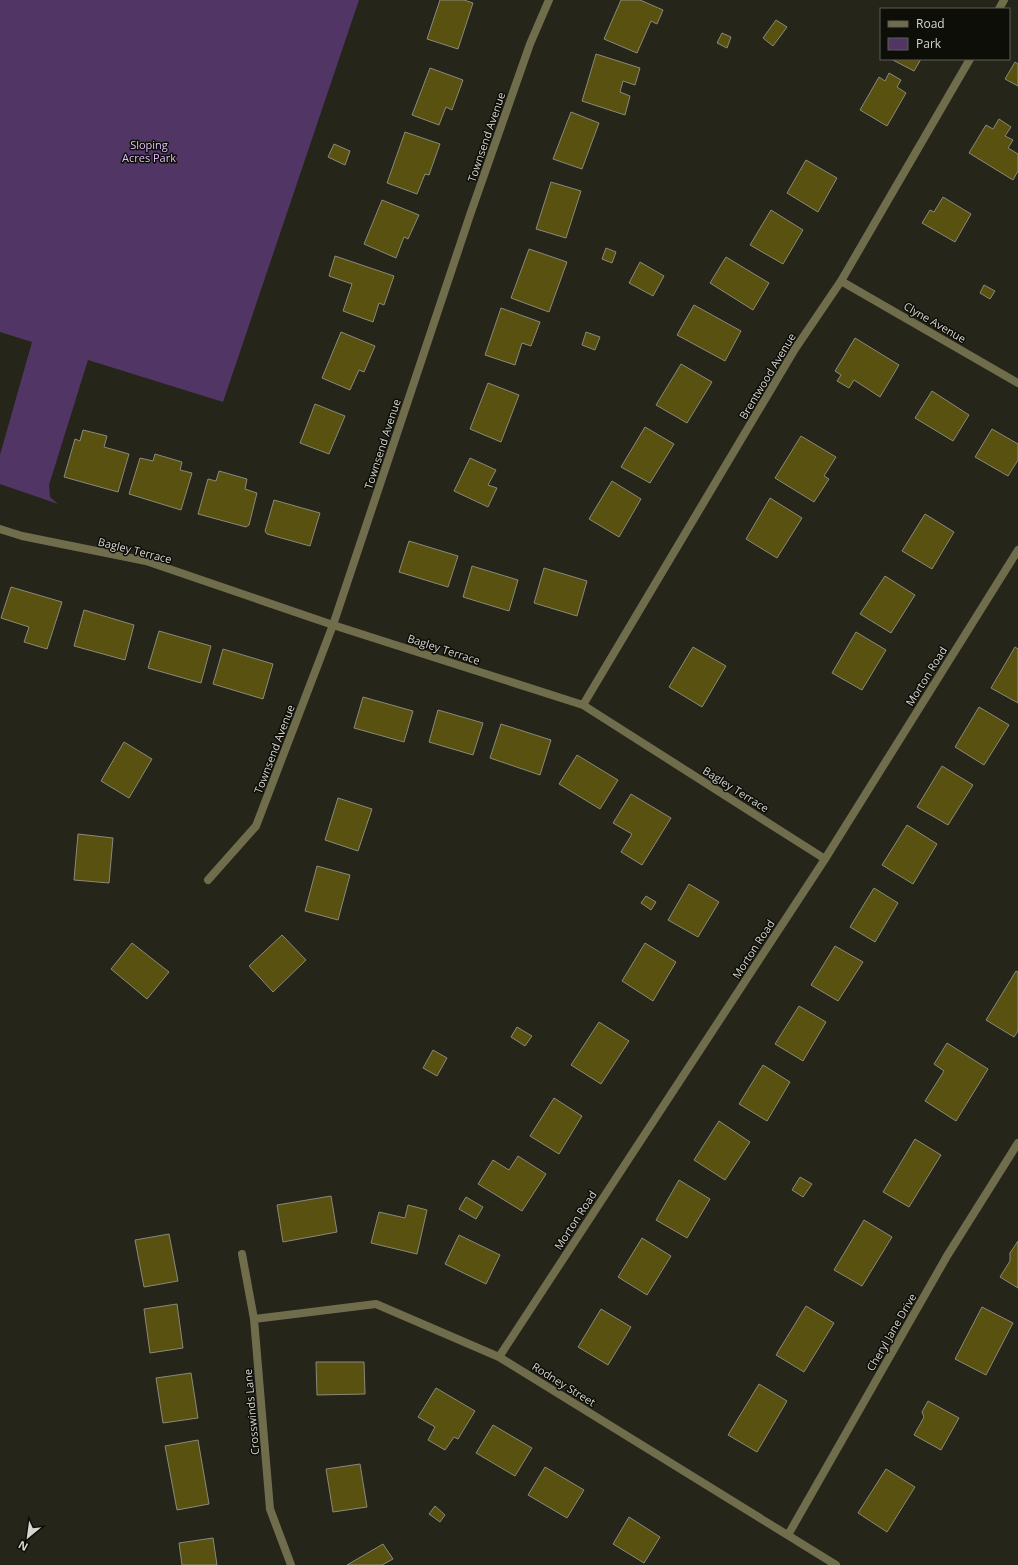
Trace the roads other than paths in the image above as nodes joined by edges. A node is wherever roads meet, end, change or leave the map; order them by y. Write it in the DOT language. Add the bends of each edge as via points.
graph roads {
  1 [pos="549,0"];
  2 [pos="969,60"];
  3 [pos="841,281"];
  4 [pos="1018,383"];
  5 [pos="0,529"];
  6 [pos="1018,550"];
  7 [pos="333,625"];
  8 [pos="583,705"];
  9 [pos="825,859"];
  10 [pos="208,880"];
  11 [pos="1018,1143"];
  12 [pos="242,1254"];
  13 [pos="254,1319"];
  14 [pos="499,1357"];
  15 [pos="788,1536"];
  16 [pos="291,1565"];
  17 [pos="836,1565"];
  1 -- 7 [label="street, Townsend Avenue" via="530,44 470,215"];
  2 -- 3 [label="street, Brentwood Avenue"];
  3 -- 4 [label="street, Clyne Avenue"];
  3 -- 8 [label="street, Brentwood Avenue" via="795,349"];
  5 -- 7 [label="street, Bagley Terrace" via="22,536 146,561"];
  6 -- 9 [label="street, Morton Road"];
  7 -- 8 [label="street, Bagley Terrace"];
  7 -- 10 [label="street, Townsend Avenue" via="256,826"];
  8 -- 9 [label="street, Bagley Terrace"];
  9 -- 14 [label="street, Morton Road"];
  11 -- 15 [label="street, Cheryl Jane Drive" via="947,1256"];
  12 -- 13 [label="street, Crosswinds Lane"];
  13 -- 14 [label="street, Rodney Street" via="376,1304"];
  13 -- 16 [label="street, Crosswinds Lane" via="270,1509"];
  14 -- 15 [label="street, Rodney Street"];
  15 -- 17 [label="street, Rodney Street"];
}
